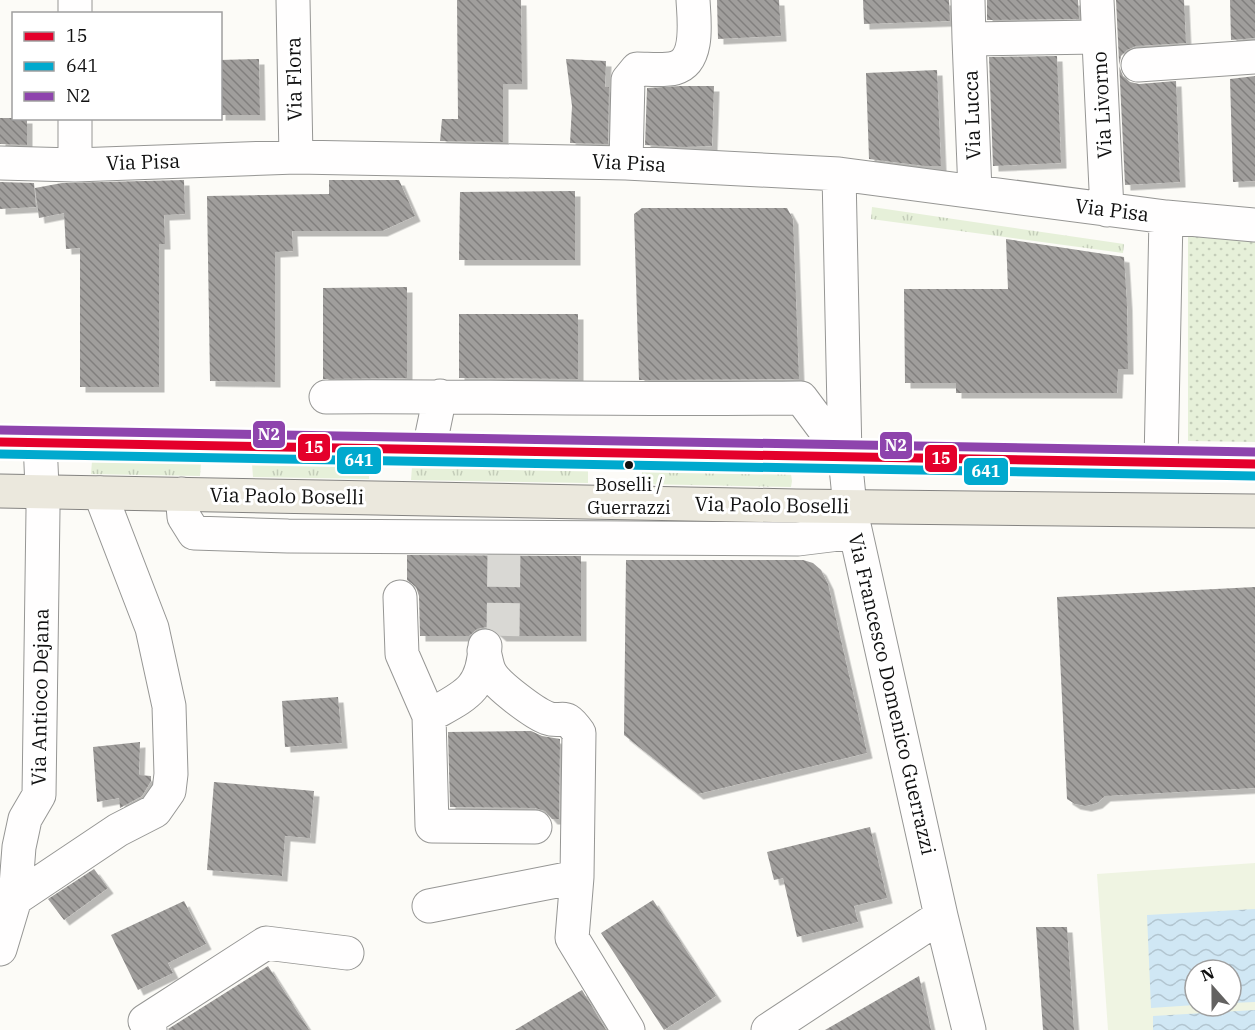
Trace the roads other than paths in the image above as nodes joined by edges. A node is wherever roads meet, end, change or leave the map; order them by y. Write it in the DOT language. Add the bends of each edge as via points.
graph roads {
  1 [pos="293,0"];
  2 [pos="693,0"];
  3 [pos="968,0"];
  4 [pos="1097,0"];
  5 [pos="1098,37"];
  6 [pos="969,39"];
  7 [pos="1255,57"];
  8 [pos="1138,65"];
  9 [pos="75,120"];
  10 [pos="296,158"];
  11 [pos="0,163"];
  12 [pos="626,163"];
  13 [pos="75,165"];
  14 [pos="839,174"];
  15 [pos="975,192"];
  16 [pos="1107,210"];
  17 [pos="1166,217"];
  18 [pos="1255,225"];
  19 [pos="440,396"];
  20 [pos="326,397"];
  21 [pos="0,442"];
  22 [pos="40,442"];
  23 [pos="429,448"];
  24 [pos="845,457"];
  25 [pos="1161,463"];
  26 [pos="1255,464"];
  27 [pos="0,491"];
  28 [pos="42,491"];
  29 [pos="100,493"];
  30 [pos="182,494"];
  31 [pos="1255,511"];
  32 [pos="853,519"];
  33 [pos="400,597"];
  34 [pos="429,717"];
  35 [pos="535,827"];
  36 [pos="577,877"];
  37 [pos="429,906"];
  38 [pos="941,916"];
  39 [pos="7,925"];
  40 [pos="347,953"];
  41 [pos="150,1030"];
  42 [pos="628,1030"];
  43 [pos="768,1030"];
  44 [pos="969,1030"];
  1 -- 10 [label="street, Via Flora"];
  2 -- 12 [label="street" via="695,36 690,56 676,68 637,69 628,80"];
  3 -- 6 [label="street, Via Lucca"];
  4 -- 5 [label="street, Via Livorno"];
  5 -- 6 [label="street"];
  5 -- 16 [label="street, Via Livorno"];
  6 -- 15 [label="street, Via Lucca"];
  7 -- 8 [label="street, Via Livorno"];
  9 -- 13 [label="street"];
  10 -- 12 [label="street, Via Pisa"];
  10 -- 13 [label="street, Via Pisa"];
  11 -- 13 [label="street, Via Pisa"];
  12 -- 14 [label="street, Via Pisa"];
  14 -- 15 [label="street, Via Pisa"];
  14 -- 24 [label="street, Via Francesco Domenico Guerrazzi"];
  15 -- 16 [label="street, Via Pisa"];
  16 -- 17 [label="street, Via Pisa"];
  17 -- 18 [label="street, Via Pisa"];
  17 -- 25 [label="street"];
  19 -- 20 [label="street"];
  19 -- 23 [label="street"];
  19 -- 24 [label="street" via="801,398"];
  21 -- 22 [label="main road"];
  22 -- 23 [label="main road"];
  22 -- 28 [label="street, Via Antioco Dejana"];
  23 -- 24 [label="main road"];
  24 -- 25 [label="main road"];
  24 -- 32 [label="street, Via Francesco Domenico Guerrazzi"];
  25 -- 26 [label="main road"];
  27 -- 28 [label="main road, Via Paolo Boselli"];
  28 -- 29 [label="main road, Via Paolo Boselli"];
  28 -- 39 [label="street, Via Antioco Dejana" via="39,795 25,819"];
  29 -- 30 [label="main road, Via Paolo Boselli"];
  29 -- 39 [label="street" via="152,628 169,706 169,790 155,811 110,835"];
  30 -- 32 [label="main road, Via Paolo Boselli"];
  30 -- 32 [label="street, Via Paolo Boselli" via="184,518 194,533 497,542 798,539"];
  31 -- 32 [label="main road, Via Paolo Boselli"];
  32 -- 38 [label="street, Via Francesco Domenico Guerrazzi"];
  33 -- 34 [label="street" via="402,654"];
  34 -- 35 [label="street" via="432,826"];
  34 -- 36 [label="street" via="477,683 491,641 505,687 521,703 549,719 571,722 579,733"];
  36 -- 37 [label="street"];
  36 -- 42 [label="street" via="572,938"];
  38 -- 43 [label="street"];
  38 -- 44 [label="street, Via Francesco Domenico Guerrazzi"];
  40 -- 41 [label="street" via="266,943 146,1021"];
}
